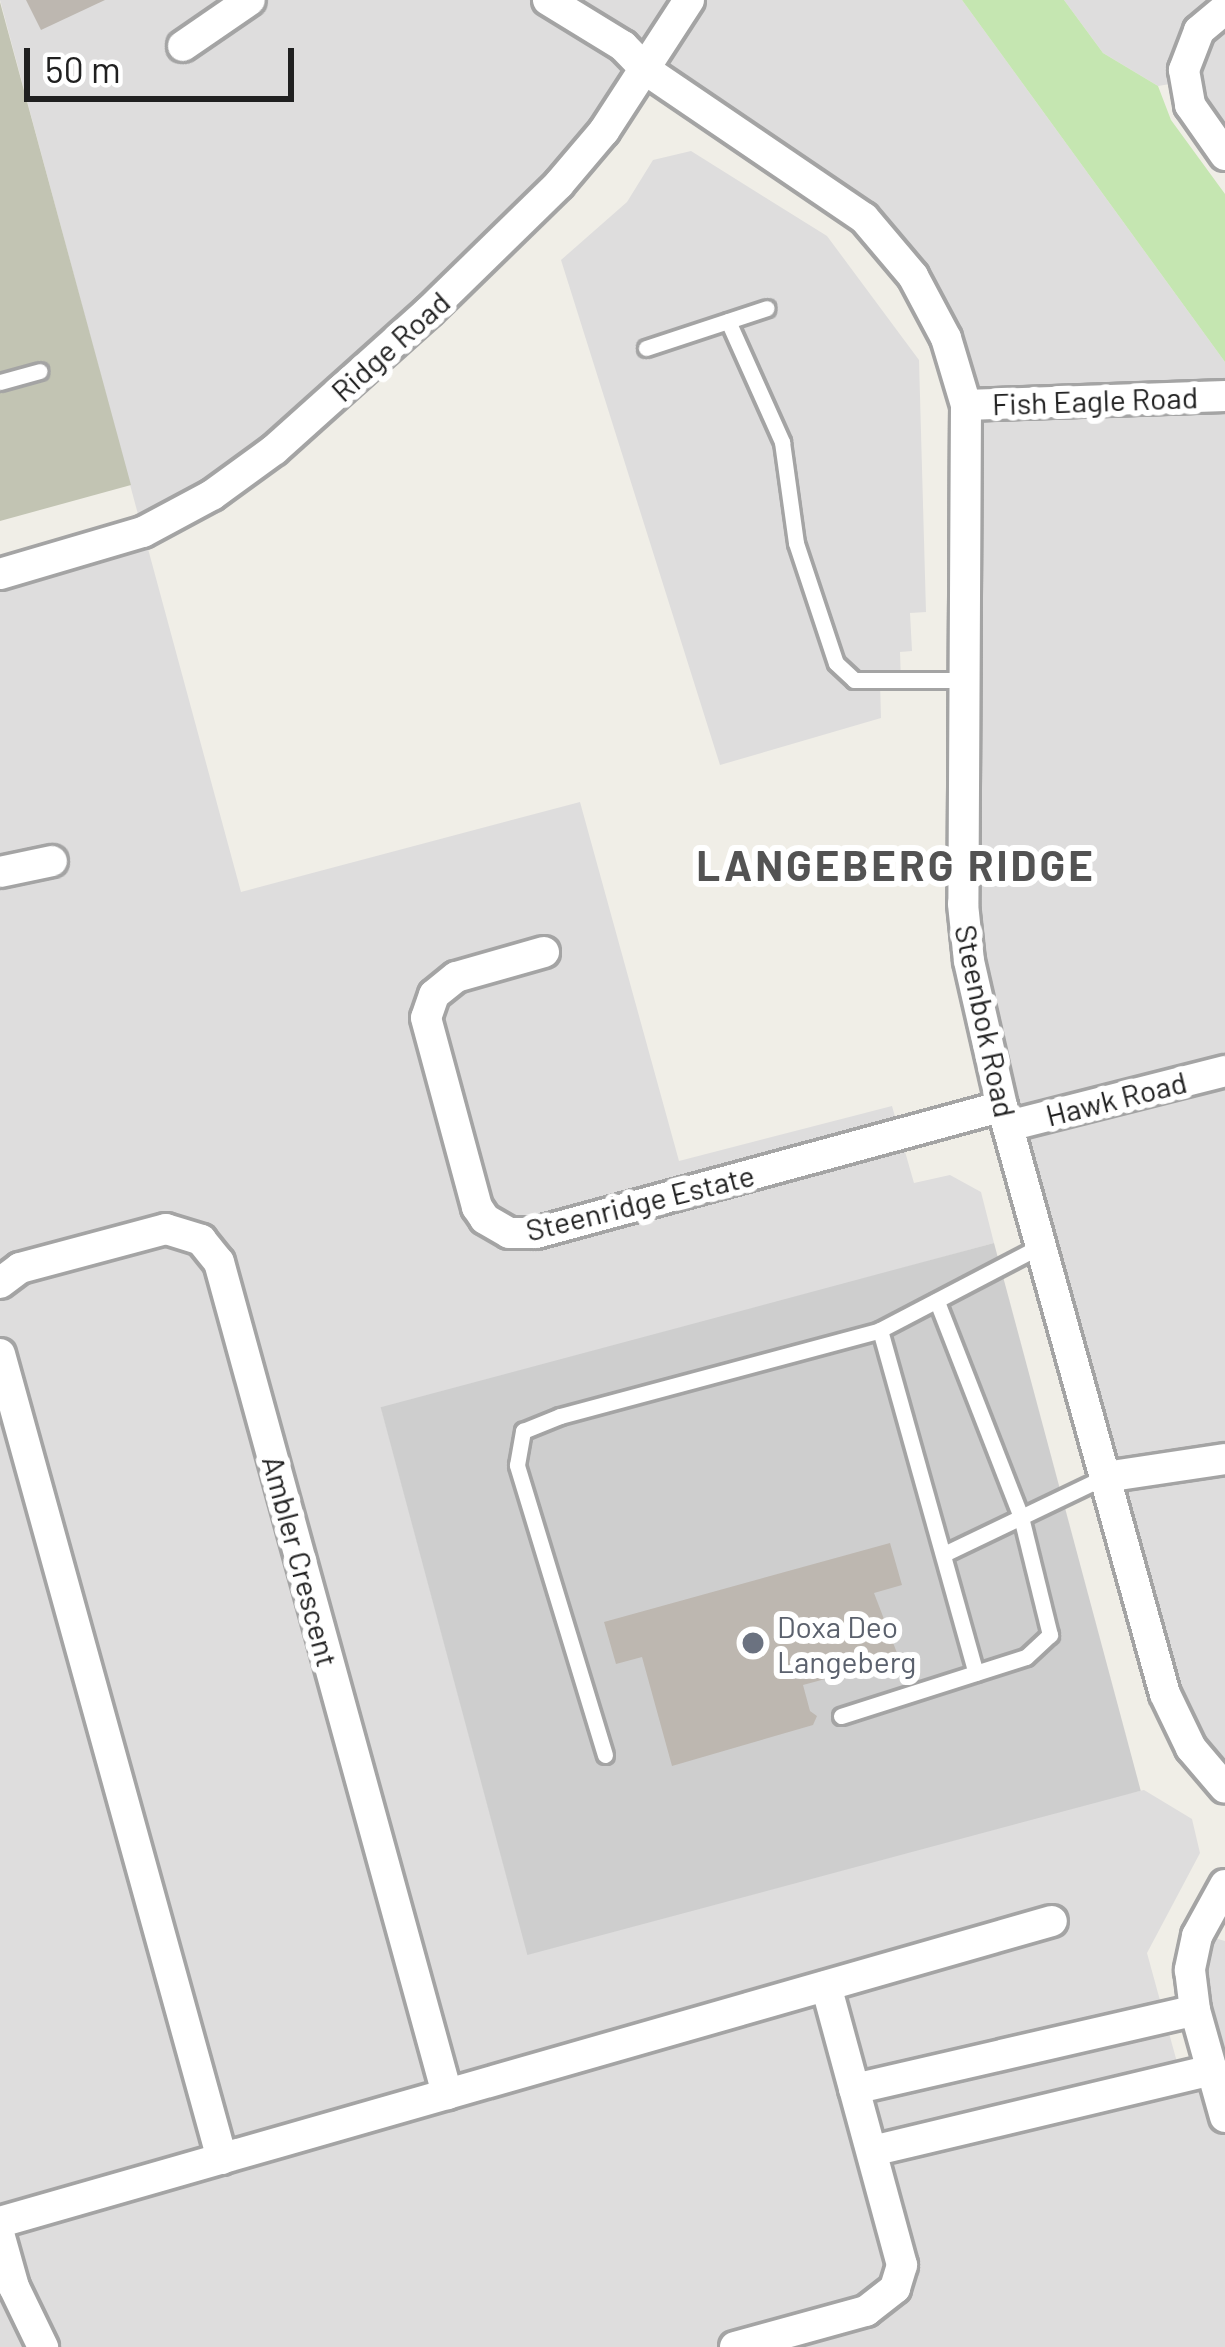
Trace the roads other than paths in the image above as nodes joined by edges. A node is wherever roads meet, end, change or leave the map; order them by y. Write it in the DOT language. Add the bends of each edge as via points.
graph roads {
  1 [pos="250,0"];
  2 [pos="548,0"];
  3 [pos="689,0"];
  4 [pos="1225,9"];
  5 [pos="183,46"];
  6 [pos="646,70"];
  7 [pos="1225,155"];
  8 [pos="767,308"];
  9 [pos="728,321"];
  10 [pos="646,348"];
  11 [pos="40,371"];
  12 [pos="0,382"];
  13 [pos="1225,396"];
  14 [pos="966,405"];
  15 [pos="0,574"];
  16 [pos="964,680"];
  17 [pos="52,861"];
  18 [pos="0,872"];
  19 [pos="544,952"];
  20 [pos="1225,1071"];
  21 [pos="1005,1116"];
  22 [pos="1041,1246"];
  23 [pos="0,1283"];
  24 [pos="937,1301"];
  25 [pos="880,1330"];
  26 [pos="0,1354"];
  27 [pos="1225,1459"];
  28 [pos="1105,1477"];
  29 [pos="1021,1517"];
  30 [pos="944,1554"];
  31 [pos="976,1673"];
  32 [pos="841,1716"];
  33 [pos="605,1754"];
  34 [pos="1225,1789"];
  35 [pos="1225,1886"];
  36 [pos="1052,1921"];
  37 [pos="826,1986"];
  38 [pos="1195,2010"];
  39 [pos="1213,2070"];
  40 [pos="854,2090"];
  41 [pos="447,2094"];
  42 [pos="1225,2117"];
  43 [pos="872,2151"];
  44 [pos="222,2159"];
  45 [pos="0,2222"];
  46 [pos="0,2237"];
  47 [pos="44,2347"];
  48 [pos="735,2347"];
  1 -- 5 [label="street"];
  2 -- 6 [label="street, Steenbok Road" via="623,46"];
  3 -- 6 [label="street, Ridge Road"];
  4 -- 7 [label="street" via="1199,31 1184,70 1190,105"];
  6 -- 14 [label="street, Steenbok Road" via="836,195 891,246 933,308"];
  6 -- 15 [label="street, Ridge Road" via="559,184 274,450 212,496 143,532"];
  8 -- 9 [label="lane"];
  9 -- 10 [label="lane"];
  9 -- 16 [label="lane" via="782,442 796,543 836,663 854,680"];
  11 -- 12 [label="lane"];
  13 -- 14 [label="street, Fish Eagle Road"];
  14 -- 16 [label="street, Steenbok Road"];
  16 -- 21 [label="street, Steenbok Road" via="964,923"];
  17 -- 18 [label="street"];
  19 -- 21 [label="street, Steenridge Estate" via="456,977 434,995 426,1018 477,1207 509,1233 536,1233"];
  20 -- 21 [label="street, Hawk Road"];
  21 -- 22 [label="street, Steenbok Road"];
  22 -- 24 [label="lane"];
  22 -- 28 [label="street, Steenbok Road"];
  23 -- 41 [label="street, Ambler Crescent" via="20,1268 166,1229 201,1240 219,1262"];
  24 -- 25 [label="lane"];
  24 -- 29 [label="lane"];
  25 -- 30 [label="lane"];
  25 -- 33 [label="lane" via="524,1431 517,1465"];
  26 -- 44 [label="street"];
  27 -- 28 [label="street"];
  28 -- 29 [label="lane"];
  28 -- 34 [label="street, Steenbok Road" via="1165,1694 1191,1748"];
  29 -- 30 [label="lane"];
  29 -- 31 [label="lane" via="1051,1635 1040,1650"];
  30 -- 31 [label="lane"];
  31 -- 32 [label="lane"];
  35 -- 38 [label="street" via="1192,1952"];
  36 -- 37 [label="street"];
  37 -- 40 [label="street"];
  37 -- 41 [label="street"];
  38 -- 39 [label="street"];
  38 -- 40 [label="street"];
  39 -- 42 [label="street"];
  39 -- 43 [label="street"];
  40 -- 43 [label="street"];
  41 -- 44 [label="street"];
  43 -- 48 [label="street" via="902,2265 896,2288 866,2312"];
  44 -- 45 [label="street"];
  46 -- 47 [label="street"];
}
